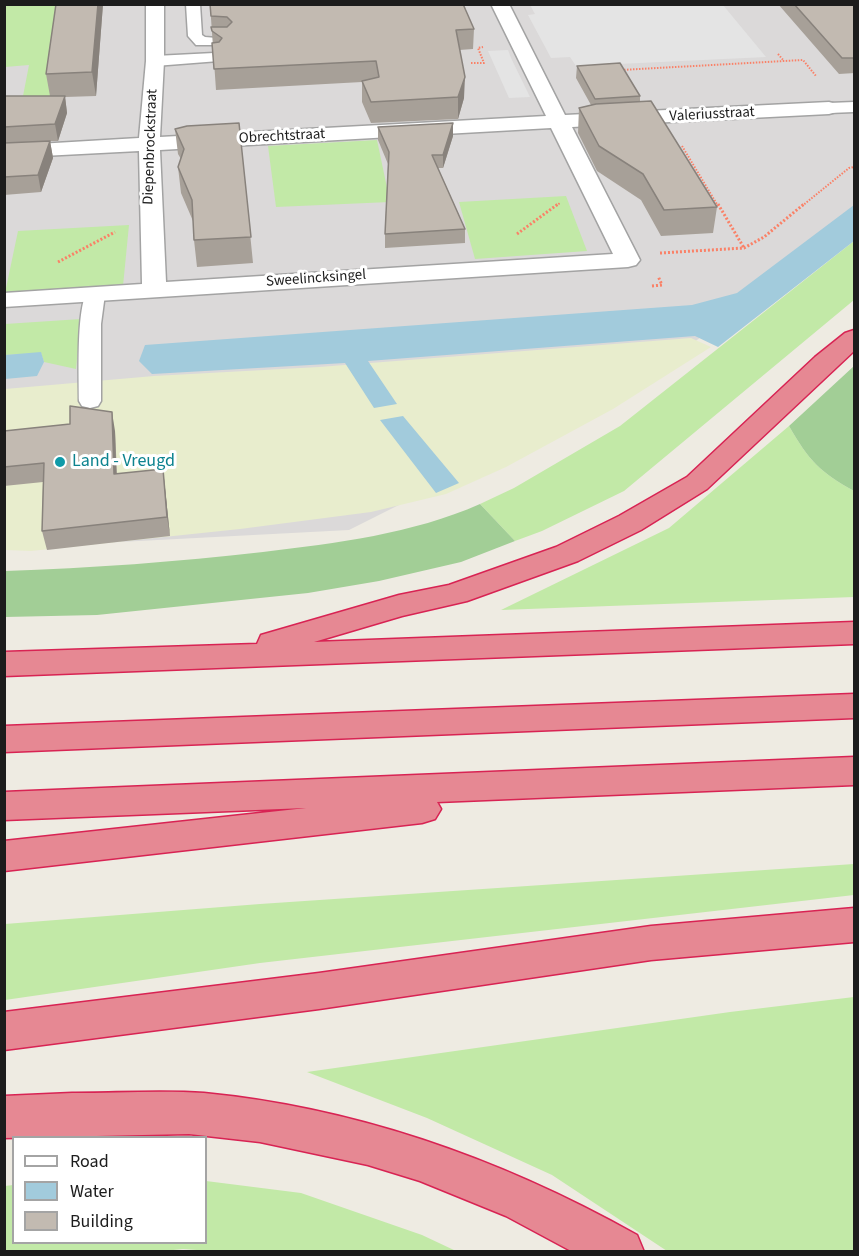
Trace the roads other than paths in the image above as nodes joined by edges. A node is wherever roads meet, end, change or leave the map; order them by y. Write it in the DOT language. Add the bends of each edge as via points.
graph roads {
  1 [pos="155,4"];
  2 [pos="193,4"];
  3 [pos="500,4"];
  4 [pos="224,42"];
  5 [pos="214,58"];
  6 [pos="155,61"];
  7 [pos="843,108"];
  8 [pos="559,121"];
  9 [pos="149,144"];
  10 [pos="4,152"];
  11 [pos="154,290"];
  12 [pos="95,294"];
  13 [pos="4,300"];
  14 [pos="855,338"];
  15 [pos="90,401"];
  16 [pos="855,633"];
  17 [pos="226,657"];
  18 [pos="4,663"];
  19 [pos="855,706"];
  20 [pos="4,740"];
  21 [pos="855,771"];
  22 [pos="704,778"];
  23 [pos="4,806"];
  24 [pos="4,856"];
  25 [pos="855,925"];
  26 [pos="4,1031"];
  27 [pos="4,1117"];
  28 [pos="621,1251"];
  1 -- 6 [label="street, Diepenbrockstraat"];
  2 -- 4 [label="lane" via="195,36 201,42"];
  3 -- 8 [label="street"];
  5 -- 6 [label="lane"];
  6 -- 9 [label="street, Diepenbrockstraat"];
  7 -- 8 [label="street, Valeriusstraat"];
  8 -- 9 [label="street, Obrechtstraat"];
  8 -- 11 [label="street, Sweelincksingel" via="628,260"];
  9 -- 10 [label="street, Obrechtstraat"];
  9 -- 11 [label="street, Diepenbrockstraat"];
  11 -- 12 [label="street, Sweelincksingel"];
  12 -- 13 [label="street, Sweelincksingel"];
  12 -- 15 [label="lane"];
  14 -- 17 [label="highway" via="697,483 630,523 567,554 456,594 399,606"];
  16 -- 17 [label="highway"];
  17 -- 18 [label="highway"];
  19 -- 20 [label="highway"];
  21 -- 22 [label="highway"];
  22 -- 23 [label="highway"];
  22 -- 24 [label="highway"];
  25 -- 26 [label="highway" via="651,943"];
  27 -- 28 [label="highway" via="59,1113 203,1114 321,1131 461,1172 573,1223"];
}
